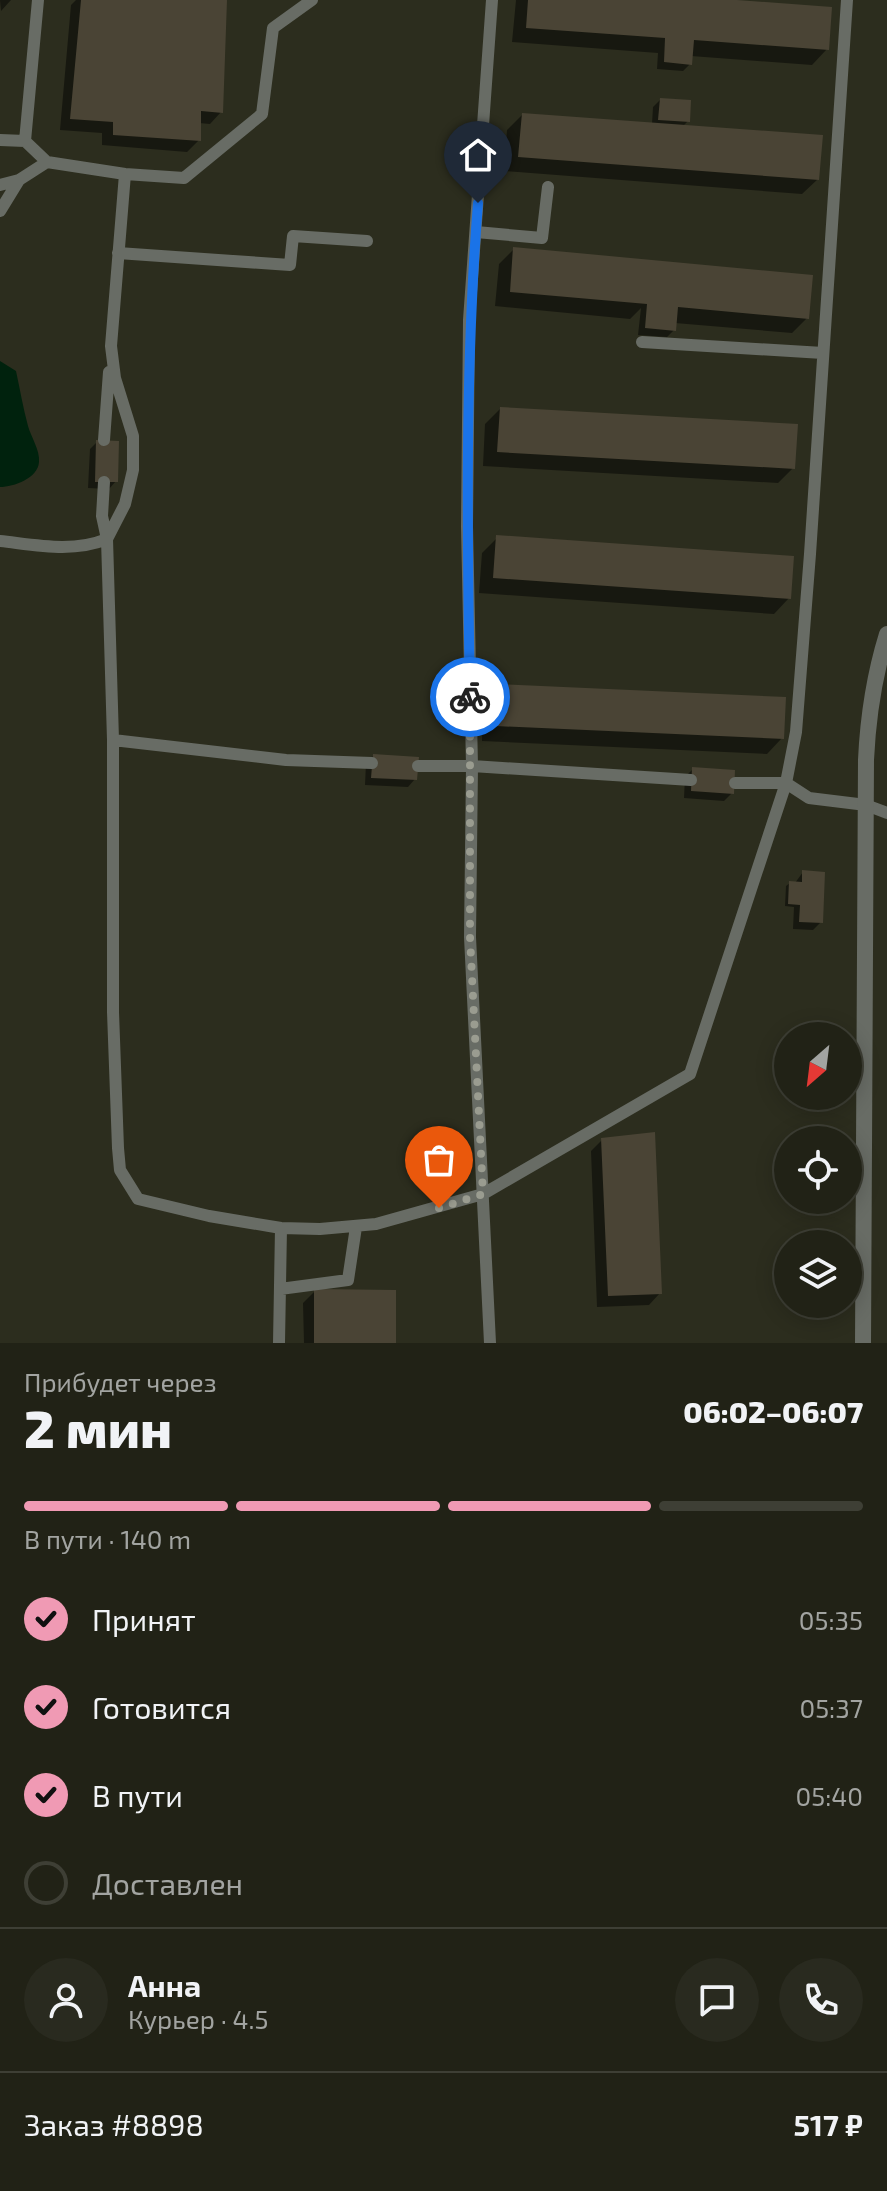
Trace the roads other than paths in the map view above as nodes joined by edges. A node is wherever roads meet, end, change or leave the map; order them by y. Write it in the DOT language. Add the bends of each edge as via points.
graph roads {
  1 [pos="38,0"];
  2 [pos="312,0"];
  3 [pos="492,0"];
  4 [pos="847,0"];
  5 [pos="0,140"];
  6 [pos="25,141"];
  7 [pos="47,162"];
  8 [pos="125,174"];
  9 [pos="19,180"];
  10 [pos="0,185"];
  11 [pos="548,187"];
  12 [pos="0,211"];
  13 [pos="476,232"];
  14 [pos="367,241"];
  15 [pos="118,253"];
  16 [pos="642,342"];
  17 [pos="111,346"];
  18 [pos="823,353"];
  19 [pos="104,440"];
  20 [pos="104,482"];
  21 [pos="107,539"];
  22 [pos="0,541"];
  23 [pos="887,634"];
  24 [pos="113,740"];
  25 [pos="372,763"];
  26 [pos="418,766"];
  27 [pos="472,766"];
  28 [pos="691,780"];
  29 [pos="735,783"];
  30 [pos="786,783"];
  31 [pos="866,805"];
  32 [pos="887,813"];
  33 [pos="483,1194"];
  34 [pos="356,1227"];
  35 [pos="281,1228"];
  36 [pos="280,1289"];
  37 [pos="279,1343"];
  38 [pos="490,1343"];
  39 [pos="863,1343"];
  1 -- 6 [label="lane"];
  2 -- 8 [label="lane" via="273,28 262,114 184,178"];
  3 -- 13 [label="lane"];
  4 -- 18 [label="lane"];
  5 -- 6 [label="lane"];
  6 -- 7 [label="lane"];
  7 -- 8 [label="lane"];
  7 -- 9 [label="lane"];
  8 -- 15 [label="lane"];
  9 -- 10 [label="lane"];
  9 -- 12 [label="lane"];
  11 -- 13 [label="lane" via="542,238"];
  13 -- 27 [label="lane" via="469,320 467,526"];
  14 -- 15 [label="lane" via="293,236 290,265"];
  15 -- 17 [label="lane"];
  16 -- 18 [label="lane"];
  17 -- 19 [label="lane"];
  17 -- 21 [label="lane" via="133,436 133,470 125,504"];
  18 -- 30 [label="lane" via="796,732"];
  20 -- 21 [label="lane"];
  21 -- 22 [label="lane" via="70,548"];
  21 -- 24 [label="lane"];
  23 -- 31 [label="street" via="869,711"];
  24 -- 25 [label="lane" via="286,760"];
  24 -- 35 [label="lane" via="113,1012 120,1170 138,1199"];
  26 -- 27 [label="lane"];
  27 -- 28 [label="lane"];
  27 -- 33 [label="lane" via="470,937"];
  29 -- 30 [label="lane"];
  30 -- 31 [label="lane" via="809,798"];
  30 -- 33 [label="lane" via="690,1074"];
  31 -- 32 [label="lane"];
  31 -- 39 [label="street"];
  33 -- 34 [label="lane"];
  33 -- 38 [label="lane"];
  34 -- 35 [label="lane"];
  34 -- 36 [label="lane" via="348,1280"];
  35 -- 36 [label="lane"];
  36 -- 37 [label="lane"];
}
